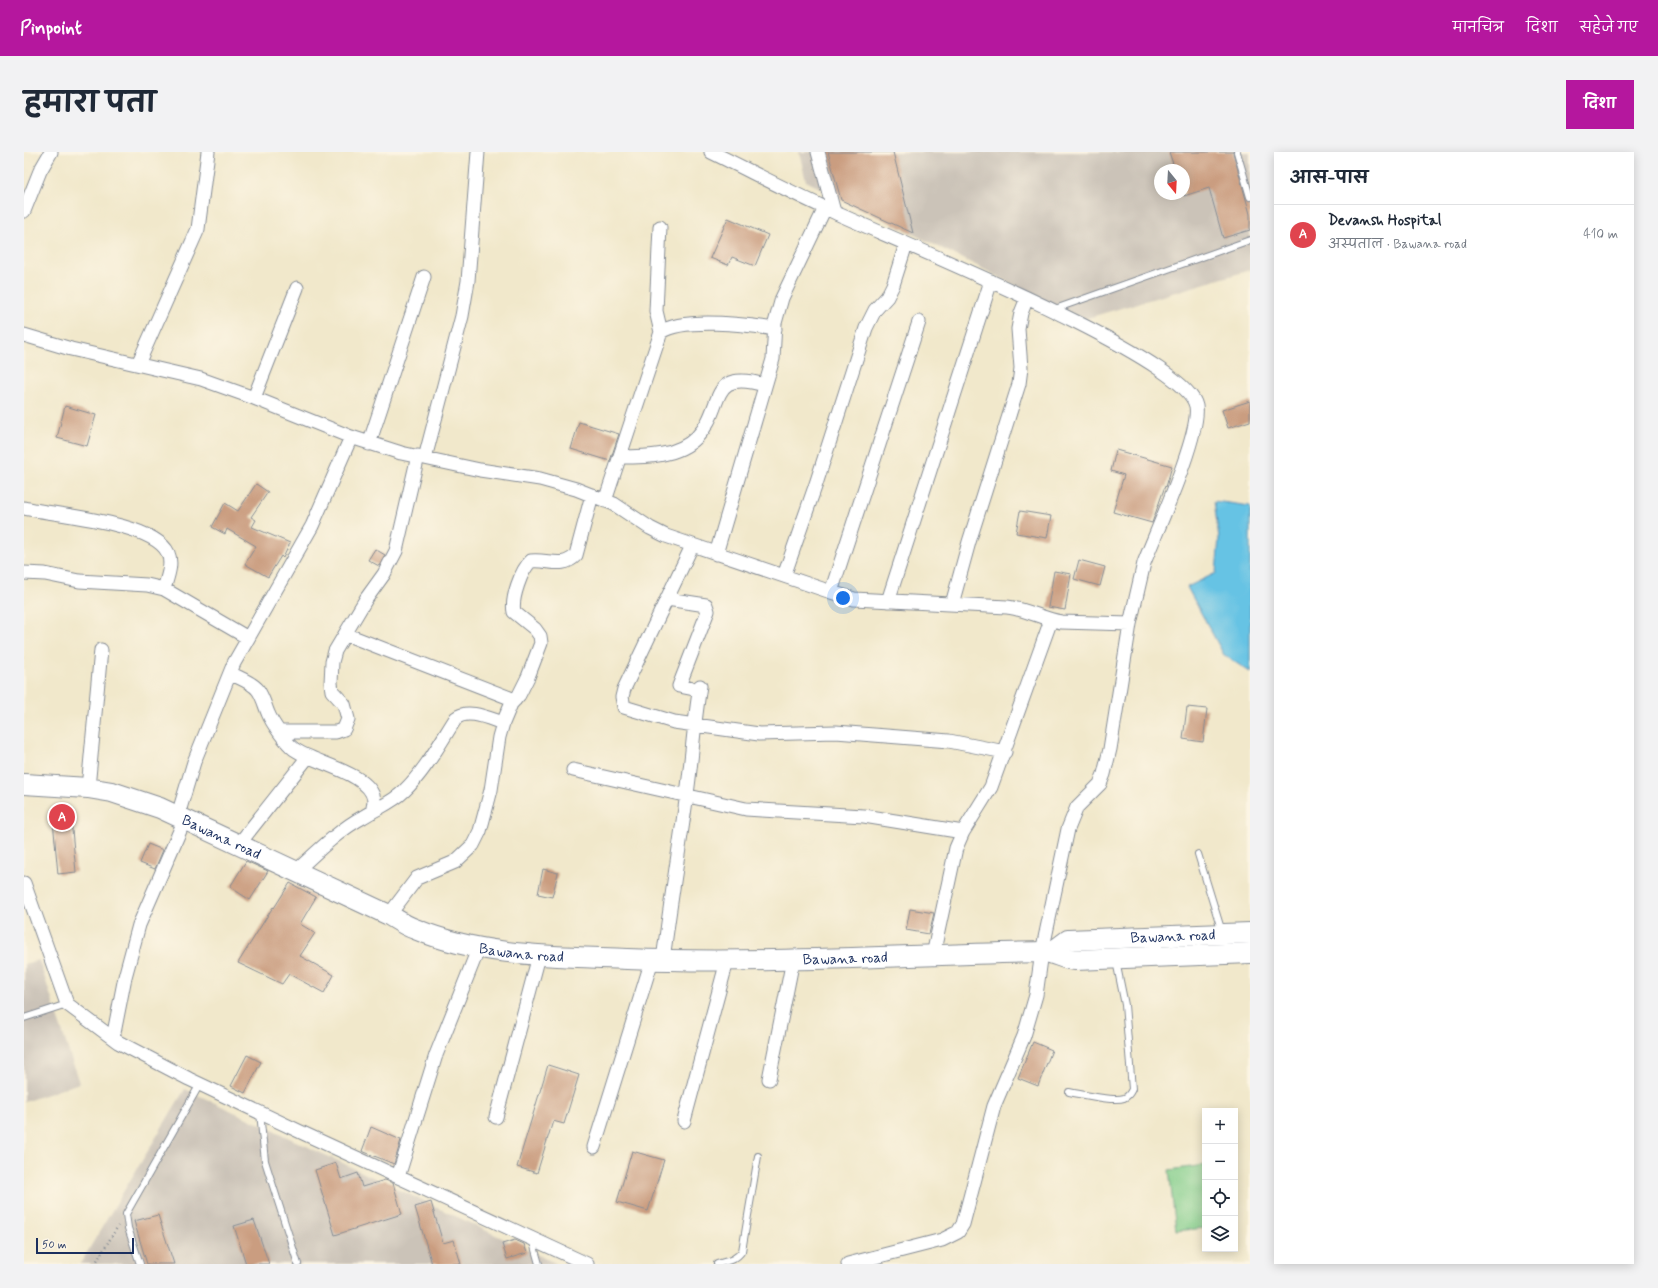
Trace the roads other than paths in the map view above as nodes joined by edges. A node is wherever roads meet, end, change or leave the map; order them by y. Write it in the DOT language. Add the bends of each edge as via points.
graph roads {
  1 [pos="51,152"];
  2 [pos="208,152"];
  3 [pos="478,152"];
  4 [pos="711,152"];
  5 [pos="818,152"];
  6 [pos="1237,152"];
  7 [pos="1250,197"];
  8 [pos="830,210"];
  9 [pos="24,211"];
  10 [pos="660,227"];
  11 [pos="1250,240"];
  12 [pos="906,244"];
  13 [pos="424,277"];
  14 [pos="991,281"];
  15 [pos="298,288"];
  16 [pos="1027,298"];
  17 [pos="1053,310"];
  18 [pos="919,322"];
  19 [pos="775,330"];
  20 [pos="661,332"];
  21 [pos="24,335"];
  22 [pos="138,364"];
  23 [pos="765,385"];
  24 [pos="254,398"];
  25 [pos="351,437"];
  26 [pos="369,444"];
  27 [pos="422,457"];
  28 [pos="620,457"];
  29 [pos="592,495"];
  30 [pos="605,501"];
  31 [pos="24,508"];
  32 [pos="692,546"];
  33 [pos="716,554"];
  34 [pos="24,573"];
  35 [pos="784,576"];
  36 [pos="164,589"];
  37 [pos="831,592"];
  38 [pos="667,599"];
  39 [pos="888,601"];
  40 [pos="952,604"];
  41 [pos="1051,620"];
  42 [pos="1130,624"];
  43 [pos="345,634"];
  44 [pos="248,638"];
  45 [pos="102,650"];
  46 [pos="230,673"];
  47 [pos="515,700"];
  48 [pos="503,723"];
  49 [pos="695,725"];
  50 [pos="280,732"];
  51 [pos="1004,752"];
  52 [pos="307,758"];
  53 [pos="573,770"];
  54 [pos="24,784"];
  55 [pos="88,788"];
  56 [pos="687,796"];
  57 [pos="372,812"];
  58 [pos="182,817"];
  59 [pos="963,832"];
  60 [pos="239,844"];
  61 [pos="1198,854"];
  62 [pos="296,871"];
  63 [pos="24,883"];
  64 [pos="389,915"];
  65 [pos="1250,933"];
  66 [pos="1223,934"];
  67 [pos="479,947"];
  68 [pos="1047,952"];
  69 [pos="1250,953"];
  70 [pos="933,955"];
  71 [pos="539,956"];
  72 [pos="1115,959"];
  73 [pos="658,960"];
  74 [pos="793,960"];
  75 [pos="726,961"];
  76 [pos="67,1004"];
  77 [pos="24,1018"];
  78 [pos="113,1038"];
  79 [pos="769,1079"];
  80 [pos="200,1084"];
  81 [pos="1069,1092"];
  82 [pos="259,1112"];
  83 [pos="496,1117"];
  84 [pos="684,1121"];
  85 [pos="594,1147"];
  86 [pos="758,1156"];
  87 [pos="398,1177"];
  88 [pos="532,1239"];
  89 [pos="140,1264"];
  90 [pos="298,1264"];
  91 [pos="539,1264"];
  92 [pos="587,1264"];
  93 [pos="717,1264"];
  94 [pos="849,1264"];
  1 -- 9 [label="street" via="40,171"];
  2 -- 22 [label="street" via="198,230"];
  3 -- 27 [label="street" via="467,288 462,316"];
  4 -- 8 [label="street"];
  5 -- 8 [label="street"];
  6 -- 7 [label="lane"];
  8 -- 12 [label="street"];
  8 -- 19 [label="street" via="782,298"];
  10 -- 20 [label="street" via="656,311"];
  11 -- 17 [label="lane"];
  12 -- 14 [label="street"];
  12 -- 35 [label="street" via="893,285 866,328"];
  13 -- 26 [label="street"];
  14 -- 16 [label="street"];
  14 -- 39 [label="street"];
  15 -- 24 [label="street"];
  16 -- 17 [label="street"];
  16 -- 40 [label="street" via="1018,329 1020,384 969,542"];
  17 -- 42 [label="street" via="1151,364 1194,398 1196,407 1193,434 1144,563"];
  18 -- 37 [label="street"];
  19 -- 20 [label="street" via="719,324 680,325"];
  19 -- 23 [label="street" via="773,359"];
  20 -- 28 [label="street"];
  21 -- 22 [label="street"];
  22 -- 24 [label="street" via="201,379"];
  23 -- 28 [label="street" via="741,380 727,384 719,392 705,427 696,438 676,450 649,457"];
  23 -- 33 [label="street"];
  24 -- 25 [label="street"];
  25 -- 26 [label="street"];
  25 -- 44 [label="street" via="312,526"];
  26 -- 27 [label="street"];
  27 -- 29 [label="street" via="480,470 540,479"];
  27 -- 43 [label="street" via="396,551"];
  28 -- 30 [label="street"];
  29 -- 30 [label="street"];
  29 -- 47 [label="street" via="576,555 563,563 531,561 523,570 514,602 514,612 535,629 540,636 541,644 528,677"];
  30 -- 32 [label="street" via="614,504 650,528"];
  31 -- 36 [label="street" via="110,522 146,535 158,542 169,554 170,566"];
  32 -- 33 [label="street"];
  32 -- 38 [label="street"];
  33 -- 35 [label="street"];
  34 -- 36 [label="street" via="45,574 79,581 147,585"];
  35 -- 37 [label="street"];
  36 -- 44 [label="street"];
  37 -- 39 [label="street" via="854,599"];
  38 -- 49 [label="street" via="706,605 708,611 679,686 700,688"];
  38 -- 49 [label="street" via="624,689 623,703 628,709"];
  39 -- 40 [label="street"];
  40 -- 41 [label="street" via="1018,608"];
  41 -- 42 [label="street"];
  41 -- 51 [label="street"];
  42 -- 68 [label="street" via="1104,774 1100,784 1078,807 1068,829"];
  43 -- 47 [label="street"];
  43 -- 50 [label="street" via="335,651 330,683 332,691 347,711 344,729 336,732"];
  44 -- 46 [label="street"];
  45 -- 55 [label="street"];
  46 -- 50 [label="street" via="251,683 258,690 268,714"];
  46 -- 58 [label="street" via="194,762"];
  47 -- 48 [label="street"];
  48 -- 57 [label="street" via="474,714 460,715 420,773 404,791 387,805"];
  48 -- 64 [label="street" via="491,790 480,831 473,845 455,862 412,882"];
  49 -- 51 [label="street" via="759,734 836,732 949,741"];
  49 -- 56 [label="street"];
  50 -- 52 [label="street" via="293,748"];
  51 -- 59 [label="street" via="991,787"];
  52 -- 57 [label="street" via="341,769 355,777 370,790 374,800"];
  52 -- 60 [label="street"];
  53 -- 56 [label="street"];
  54 -- 55 [label="main road, Bawana road"];
  55 -- 58 [label="main road, Bawana road" via="127,797"];
  56 -- 59 [label="street" via="756,810 864,816"];
  56 -- 73 [label="street"];
  57 -- 62 [label="street" via="321,848"];
  58 -- 60 [label="main road, Bawana road"];
  58 -- 78 [label="street" via="140,925 125,977"];
  59 -- 70 [label="street" via="956,848"];
  60 -- 62 [label="main road, Bawana road"];
  61 -- 66 [label="lane"];
  62 -- 64 [label="main road, Bawana road"];
  63 -- 76 [label="street"];
  64 -- 67 [label="main road, Bawana road" via="414,929 457,944"];
  65 -- 66 [label="main road, Bawana road"];
  66 -- 68 [label="main road, Bawana road" via="1068,940"];
  67 -- 71 [label="main road, Bawana road"];
  67 -- 87 [label="street" via="436,1055"];
  68 -- 70 [label="main road, Bawana road"];
  68 -- 72 [label="main road, Bawana road" via="1067,960"];
  68 -- 94 [label="street" via="1024,1036 994,1106 960,1228 942,1240"];
  69 -- 72 [label="main road, Bawana road"];
  70 -- 74 [label="main road, Bawana road"];
  71 -- 73 [label="main road, Bawana road"];
  71 -- 83 [label="street"];
  72 -- 81 [label="lane" via="1125,1005 1132,1089 1123,1099 1115,1100"];
  73 -- 75 [label="main road, Bawana road"];
  73 -- 85 [label="street"];
  74 -- 75 [label="main road, Bawana road"];
  74 -- 79 [label="street"];
  75 -- 84 [label="street"];
  76 -- 77 [label="lane"];
  76 -- 78 [label="street"];
  78 -- 80 [label="street"];
  80 -- 82 [label="street"];
  80 -- 89 [label="lane" via="126,1214"];
  82 -- 87 [label="street"];
  82 -- 90 [label="lane" via="265,1160"];
  86 -- 93 [label="lane" via="742,1251 733,1260"];
  87 -- 88 [label="street"];
  88 -- 91 [label="lane"];
  88 -- 92 [label="street"];
}
